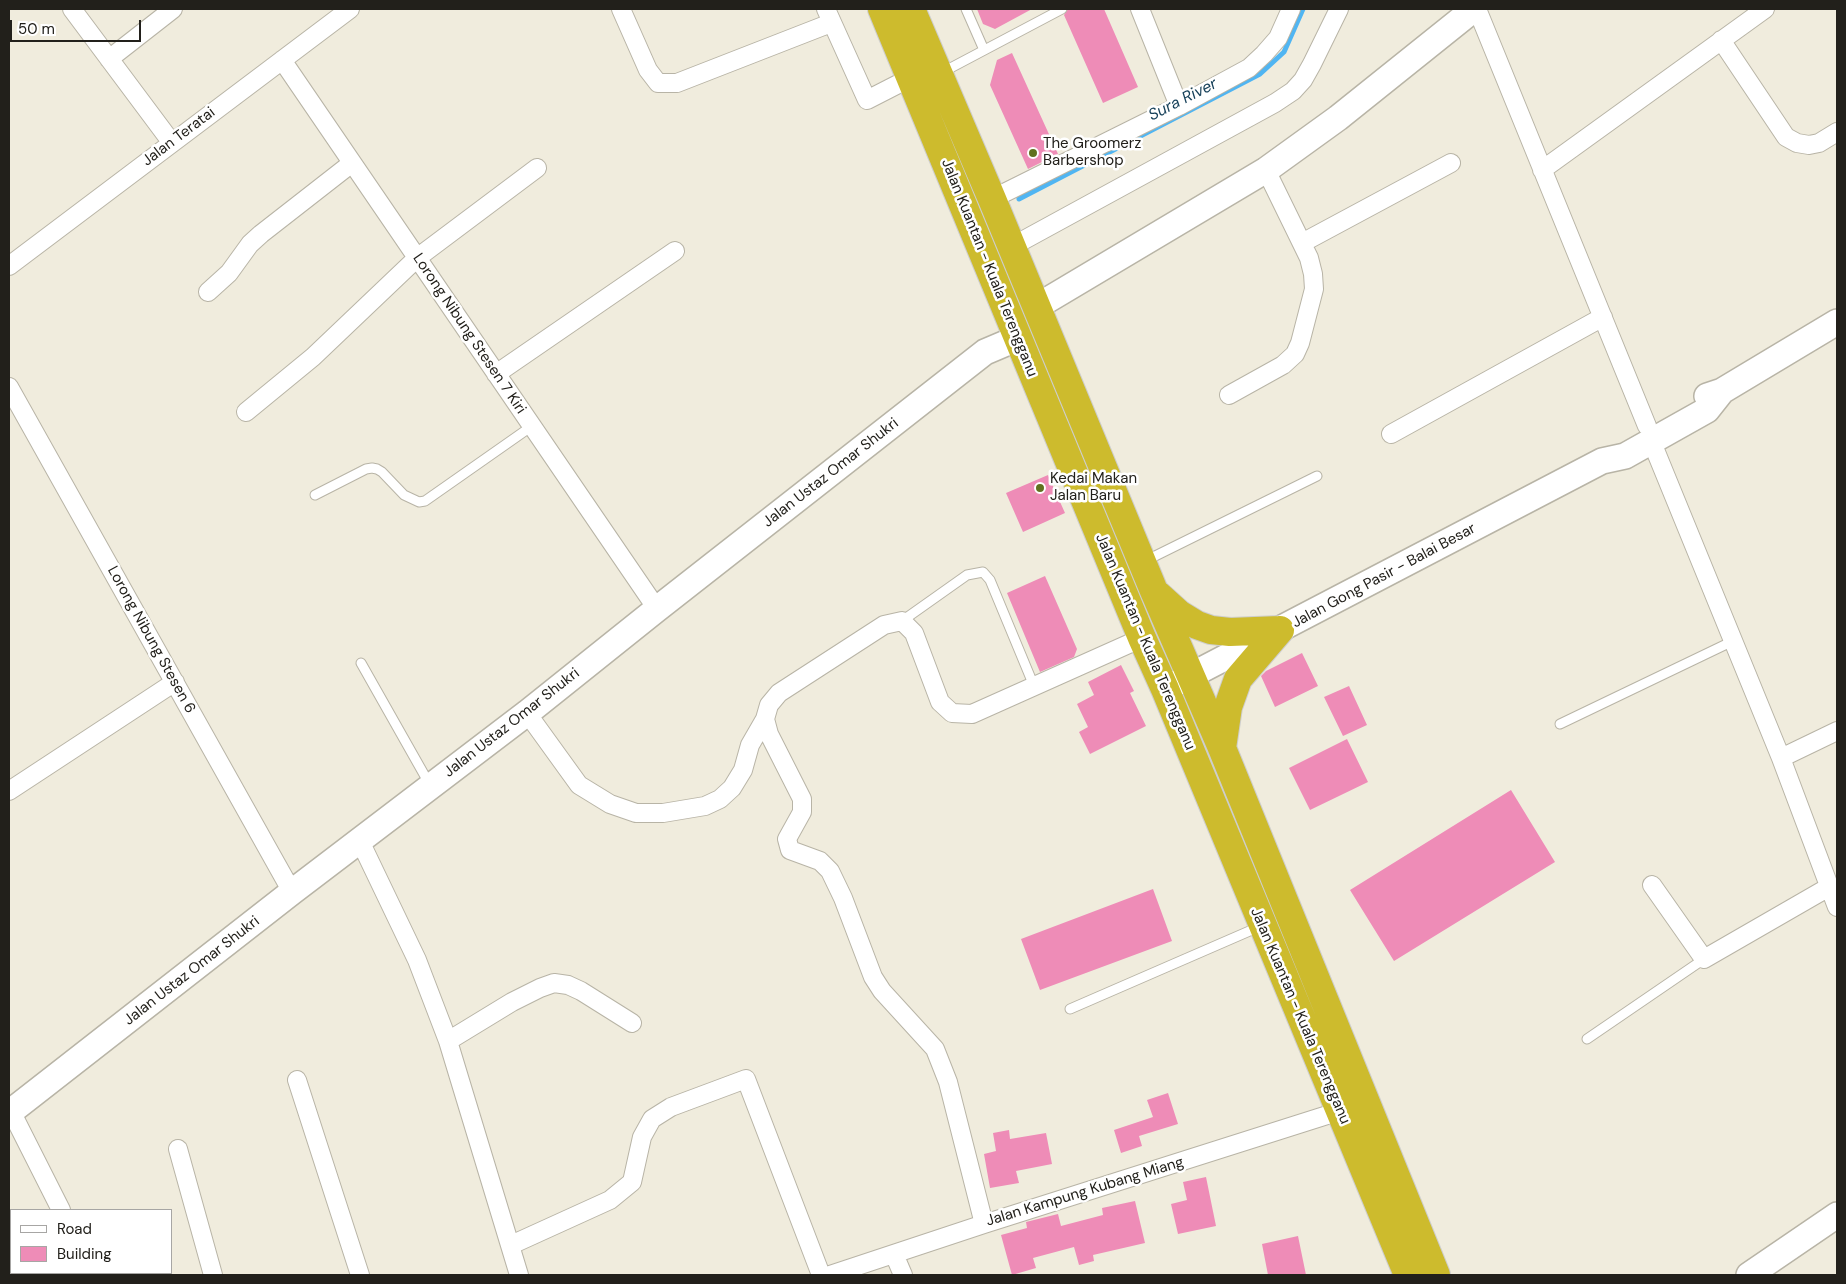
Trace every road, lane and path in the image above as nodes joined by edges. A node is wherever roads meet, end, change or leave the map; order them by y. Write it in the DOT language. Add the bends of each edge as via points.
graph roads {
  1 [pos="72,9"];
  2 [pos="172,9"];
  3 [pos="350,9"];
  4 [pos="622,9"];
  5 [pos="882,9"];
  6 [pos="911,9"];
  7 [pos="966,9"];
  8 [pos="1062,9"];
  9 [pos="1140,9"];
  10 [pos="1291,9"];
  11 [pos="1339,9"];
  12 [pos="1476,9"];
  13 [pos="1765,9"];
  14 [pos="1051,11"];
  15 [pos="829,16"];
  16 [pos="1721,40"];
  17 [pos="984,50"];
  18 [pos="109,59"];
  19 [pos="282,60"];
  20 [pos="938,75"];
  21 [pos="910,78"];
  22 [pos="1179,106"];
  23 [pos="1837,132"];
  24 [pos="172,143"];
  25 [pos="352,163"];
  26 [pos="1451,163"];
  27 [pos="537,168"];
  28 [pos="1266,170"];
  29 [pos="1542,170"];
  30 [pos="992,200"];
  31 [pos="1302,243"];
  32 [pos="1011,247"];
  33 [pos="675,251"];
  34 [pos="417,258"];
  35 [pos="9,266"];
  36 [pos="208,292"];
  37 [pos="1036,307"];
  38 [pos="1603,317"];
  39 [pos="1837,322"];
  40 [pos="1018,338"];
  41 [pos="496,374"];
  42 [pos="9,387"];
  43 [pos="1229,395"];
  44 [pos="246,412"];
  45 [pos="532,426"];
  46 [pos="1649,433"];
  47 [pos="1391,434"];
  48 [pos="1317,476"];
  49 [pos="315,495"];
  50 [pos="1142,563"];
  51 [pos="1154,592"];
  52 [pos="657,609"];
  53 [pos="902,621"];
  54 [pos="1280,630"];
  55 [pos="1142,638"];
  56 [pos="1733,641"];
  57 [pos="361,663"];
  58 [pos="1191,676"];
  59 [pos="174,682"];
  60 [pos="1034,686"];
  61 [pos="1165,689"];
  62 [pos="527,713"];
  63 [pos="766,719"];
  64 [pos="1560,724"];
  65 [pos="1837,731"];
  66 [pos="1222,748"];
  67 [pos="1781,758"];
  68 [pos="431,787"];
  69 [pos="9,792"];
  70 [pos="360,841"];
  71 [pos="1652,885"];
  72 [pos="1829,887"];
  73 [pos="292,892"];
  74 [pos="1837,907"];
  75 [pos="1263,926"];
  76 [pos="1704,959"];
  77 [pos="1070,1009"];
  78 [pos="632,1023"];
  79 [pos="1587,1040"];
  80 [pos="448,1041"];
  81 [pos="297,1080"];
  82 [pos="1340,1111"];
  83 [pos="10,1112"];
  84 [pos="178,1149"];
  85 [pos="60,1209"];
  86 [pos="1837,1214"];
  87 [pos="984,1224"];
  88 [pos="511,1246"];
  89 [pos="894,1254"];
  90 [pos="213,1275"];
  91 [pos="360,1275"];
  92 [pos="519,1275"];
  93 [pos="821,1275"];
  94 [pos="830,1275"];
  95 [pos="903,1275"];
  96 [pos="1408,1275"];
  97 [pos="1436,1275"];
  98 [pos="1749,1275"];
  1 -- 18 [label="street"];
  2 -- 18 [label="street"];
  3 -- 19 [label="street, Jalan Teratai"];
  4 -- 15 [label="street" via="648,70 658,83 677,83"];
  5 -- 21 [label="highway, Jalan Kuantan - Kuala Terengganu"];
  6 -- 20 [label="highway, Jalan Kuantan - Kuala Terengganu"];
  7 -- 17 [label="lane"];
  8 -- 14 [label="lane"];
  9 -- 22 [label="street"];
  10 -- 22 [label="street" via="1278,38 1249,68"];
  11 -- 32 [label="street" via="1312,64 1293,91"];
  12 -- 28 [label="street" via="1338,118"];
  12 -- 29 [label="street"];
  13 -- 16 [label="street"];
  14 -- 17 [label="lane"];
  15 -- 21 [label="street" via="867,100"];
  16 -- 23 [label="street" via="1786,137 1809,145"];
  16 -- 29 [label="street"];
  17 -- 20 [label="lane"];
  18 -- 24 [label="street"];
  19 -- 24 [label="street, Jalan Teratai"];
  19 -- 25 [label="street, Lorong Nibung Stesen 7 Kiri"];
  20 -- 30 [label="highway, Jalan Kuantan - Kuala Terengganu"];
  21 -- 40 [label="highway, Jalan Kuantan - Kuala Terengganu"];
  22 -- 30 [label="street"];
  24 -- 35 [label="street, Jalan Teratai"];
  25 -- 34 [label="street, Lorong Nibung Stesen 7 Kiri"];
  25 -- 36 [label="street" via="261,234 229,273"];
  26 -- 31 [label="street"];
  27 -- 34 [label="street"];
  28 -- 31 [label="street"];
  28 -- 37 [label="street"];
  29 -- 38 [label="street"];
  30 -- 32 [label="highway, Jalan Kuantan - Kuala Terengganu"];
  31 -- 43 [label="street" via="1313,274 1314,289 1295,354 1283,365"];
  32 -- 37 [label="highway, Jalan Kuantan - Kuala Terengganu"];
  33 -- 41 [label="street"];
  34 -- 41 [label="street, Lorong Nibung Stesen 7 Kiri"];
  34 -- 44 [label="street" via="313,357"];
  37 -- 50 [label="highway, Jalan Kuantan - Kuala Terengganu"];
  38 -- 46 [label="street"];
  38 -- 47 [label="street"];
  39 -- 46 [label="street, Jalan Gong Pasir - Balai Besar" via="1722,391 1707,410"];
  40 -- 52 [label="street, Jalan Ustaz Omar Shukri" via="985,352"];
  40 -- 55 [label="highway, Jalan Kuantan - Kuala Terengganu"];
  41 -- 45 [label="street, Lorong Nibung Stesen 7 Kiri"];
  42 -- 59 [label="street, Lorong Nibung Stesen 6"];
  45 -- 49 [label="lane" via="425,501 419,502 404,495 382,472 372,468"];
  45 -- 52 [label="street, Lorong Nibung Stesen 7 Kiri"];
  46 -- 54 [label="street, Jalan Gong Pasir - Balai Besar" via="1625,456 1602,461"];
  46 -- 56 [label="street"];
  48 -- 50 [label="lane"];
  50 -- 51 [label="highway, Jalan Kuantan - Kuala Terengganu"];
  51 -- 54 [label="highway" via="1180,614 1211,630"];
  51 -- 58 [label="highway, Jalan Kuantan - Kuala Terengganu"];
  52 -- 62 [label="street, Jalan Ustaz Omar Shukri"];
  53 -- 60 [label="street" via="914,633 940,702 952,713 972,714"];
  53 -- 60 [label="lane" via="967,575 983,572 990,580"];
  53 -- 63 [label="street" via="884,625 778,693 769,705"];
  54 -- 58 [label="street, Jalan Gong Pasir - Balai Besar"];
  54 -- 66 [label="highway" via="1238,679 1228,707"];
  55 -- 60 [label="street"];
  55 -- 61 [label="highway, Jalan Kuantan - Kuala Terengganu"];
  56 -- 64 [label="lane"];
  56 -- 67 [label="street"];
  57 -- 68 [label="lane"];
  58 -- 61 [label="street, Jalan Gong Pasir - Balai Besar"];
  58 -- 66 [label="highway, Jalan Kuantan - Kuala Terengganu"];
  59 -- 69 [label="street"];
  59 -- 73 [label="street, Lorong Nibung Stesen 6"];
  61 -- 75 [label="highway, Jalan Kuantan - Kuala Terengganu"];
  62 -- 63 [label="street" via="579,785 610,804 636,813 663,813 705,806 720,799 732,788 743,770 750,745"];
  62 -- 68 [label="street, Jalan Ustaz Omar Shukri"];
  63 -- 87 [label="street" via="769,734 802,799 802,812 787,839 790,850 820,861 830,871 873,977 935,1049 948,1082"];
  65 -- 67 [label="street"];
  66 -- 97 [label="highway, Jalan Kuantan - Kuala Terengganu"];
  67 -- 72 [label="street"];
  68 -- 70 [label="street, Jalan Ustaz Omar Shukri"];
  70 -- 73 [label="street, Jalan Ustaz Omar Shukri"];
  70 -- 80 [label="street" via="417,960"];
  71 -- 76 [label="street"];
  72 -- 74 [label="street"];
  72 -- 76 [label="street"];
  73 -- 83 [label="street, Jalan Ustaz Omar Shukri"];
  75 -- 77 [label="lane"];
  75 -- 82 [label="highway, Jalan Kuantan - Kuala Terengganu"];
  76 -- 79 [label="lane"];
  78 -- 80 [label="street" via="581,991 554,983 512,1002"];
  80 -- 88 [label="street"];
  81 -- 91 [label="street"];
  82 -- 87 [label="street, Jalan Kampung Kubang Miang"];
  82 -- 96 [label="highway, Jalan Kuantan - Kuala Terengganu"];
  83 -- 85 [label="street"];
  84 -- 90 [label="street"];
  86 -- 98 [label="street"];
  87 -- 89 [label="street, Jalan Kampung Kubang Miang"];
  88 -- 92 [label="street"];
  88 -- 93 [label="street" via="610,1200 632,1182 642,1137 652,1119 671,1107 746,1079"];
  89 -- 94 [label="street, Jalan Kampung Kubang Miang"];
  89 -- 95 [label="street"];
}
